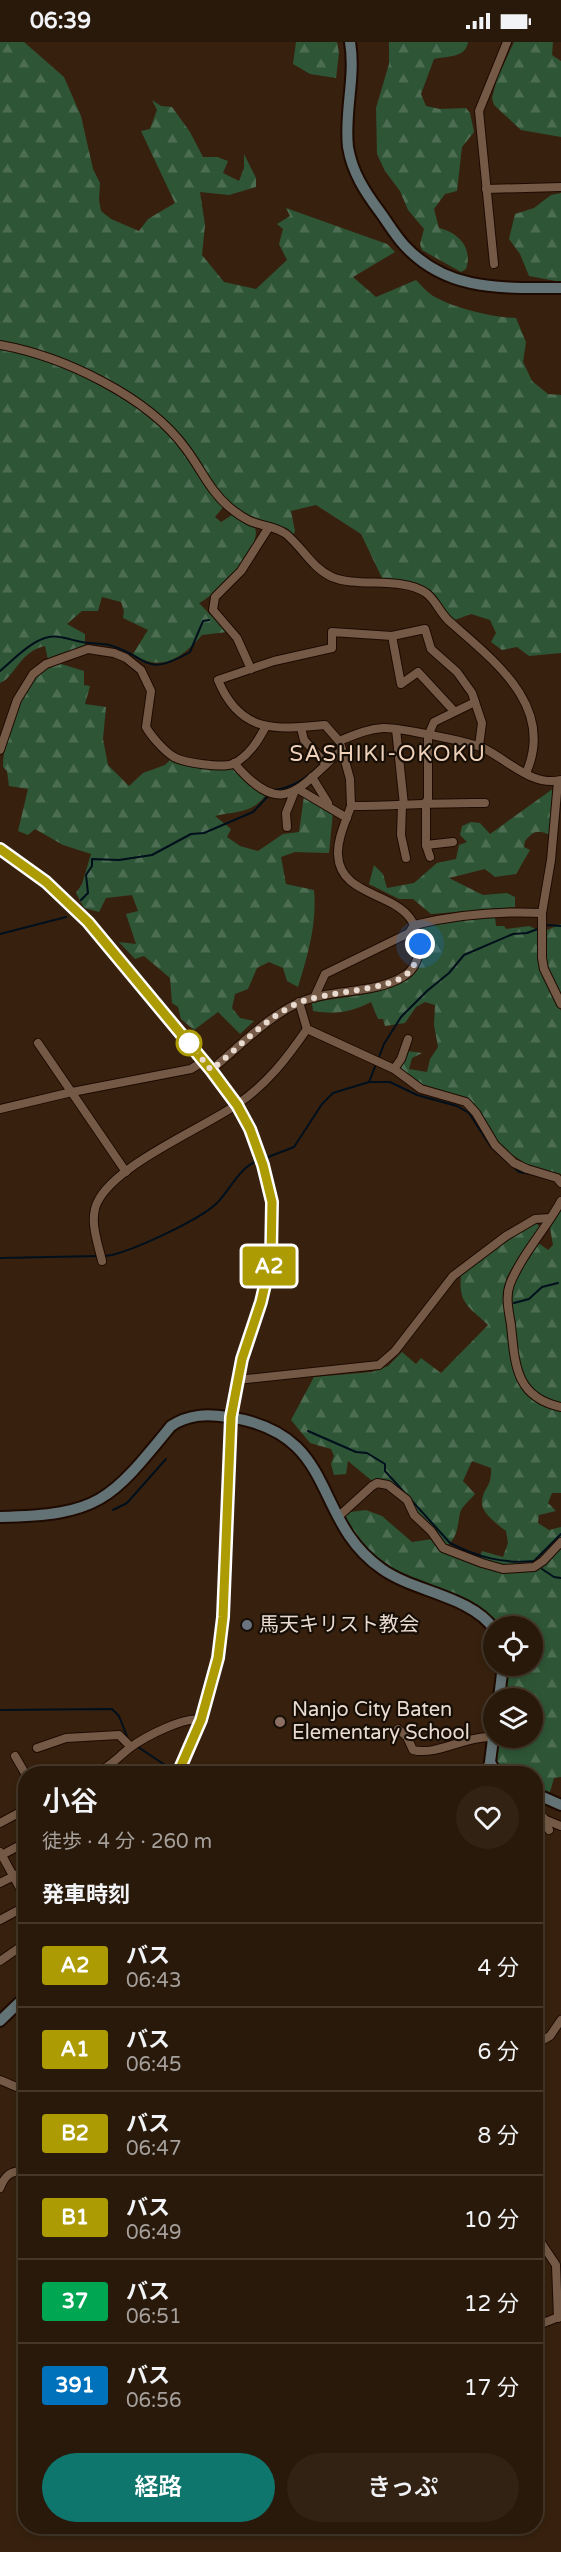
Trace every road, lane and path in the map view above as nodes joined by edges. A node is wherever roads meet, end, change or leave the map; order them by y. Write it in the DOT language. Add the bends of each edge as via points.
graph roads {
  1 [pos="350,42"];
  2 [pos="507,42"];
  3 [pos="561,187"];
  4 [pos="486,189"];
  5 [pos="494,264"];
  6 [pos="561,288"];
  7 [pos="0,345"];
  8 [pos="269,528"];
  9 [pos="392,636"];
  10 [pos="251,669"];
  11 [pos="475,702"];
  12 [pos="454,711"];
  13 [pos="266,726"];
  14 [pos="301,728"];
  15 [pos="396,729"];
  16 [pos="428,736"];
  17 [pos="339,741"];
  18 [pos="479,746"];
  19 [pos="0,750"];
  20 [pos="342,750"];
  21 [pos="324,762"];
  22 [pos="234,763"];
  23 [pos="526,773"];
  24 [pos="312,777"];
  25 [pos="559,781"];
  26 [pos="296,791"];
  27 [pos="427,802"];
  28 [pos="485,803"];
  29 [pos="403,805"];
  30 [pos="351,806"];
  31 [pos="331,807"];
  32 [pos="347,818"];
  33 [pos="287,827"];
  34 [pos="453,843"];
  35 [pos="426,845"];
  36 [pos="0,849"];
  37 [pos="430,857"];
  38 [pos="406,858"];
  39 [pos="543,917"];
  40 [pos="414,925"];
  41 [pos="314,998"];
  42 [pos="299,1002"];
  43 [pos="561,1004"];
  44 [pos="306,1029"];
  45 [pos="408,1039"];
  46 [pos="38,1043"];
  47 [pos="207,1066"];
  48 [pos="394,1069"];
  49 [pos="72,1092"];
  50 [pos="237,1105"];
  51 [pos="0,1109"];
  52 [pos="126,1172"];
  53 [pos="559,1181"];
  54 [pos="561,1201"];
  55 [pos="550,1218"];
  56 [pos="102,1257"];
  57 [pos="237,1380"];
  58 [pos="561,1407"];
  59 [pos="231,1417"];
  60 [pos="339,1516"];
  61 [pos="0,1518"];
  62 [pos="561,1542"];
  63 [pos="483,1617"];
  64 [pos="201,1720"];
  65 [pos="398,1729"];
  66 [pos="483,1736"];
  67 [pos="37,1748"];
  68 [pos="131,1748"];
  69 [pos="491,1748"];
  70 [pos="15,1756"];
  71 [pos="490,1761"];
  72 [pos="21,1766"];
  73 [pos="116,1766"];
  74 [pos="181,1766"];
  75 [pos="487,1766"];
  76 [pos="492,1766"];
  77 [pos="543,1797"];
  78 [pos="561,1805"];
  79 [pos="18,1813"];
  80 [pos="543,1818"];
  81 [pos="543,1821"];
  82 [pos="0,1822"];
  83 [pos="561,1826"];
  84 [pos="549,1830"];
  85 [pos="18,1846"];
  86 [pos="0,1854"];
  87 [pos="18,1874"];
  88 [pos="13,1877"];
  89 [pos="0,1883"];
  90 [pos="18,1885"];
  91 [pos="18,1910"];
  92 [pos="0,1920"];
  93 [pos="18,1949"];
  94 [pos="0,1961"];
  95 [pos="18,2003"];
  96 [pos="1,2018"];
  97 [pos="561,2020"];
  98 [pos="543,2040"];
  99 [pos="0,2080"];
  100 [pos="18,2088"];
  101 [pos="18,2171"];
  102 [pos="0,2188"];
  103 [pos="543,2247"];
  104 [pos="559,2317"];
  105 [pos="543,2323"];
  1 -- 6 [label="street" via="347,139 351,163 364,190 404,246 427,266 454,280 480,285"];
  2 -- 4 [label="street" via="479,111"];
  3 -- 4 [label="street"];
  4 -- 5 [label="street"];
  7 -- 8 [label="street" via="72,365 130,399 169,429 229,507"];
  8 -- 10 [label="street" via="241,571 215,597 213,610 237,638"];
  8 -- 23 [label="street" via="285,532 319,569 334,578 412,586 427,593 445,618 508,677 528,707 534,724"];
  9 -- 10 [label="street" via="332,632 332,648"];
  9 -- 11 [label="street" via="425,629 430,649 457,672"];
  9 -- 12 [label="street" via="401,684 418,672"];
  10 -- 13 [label="street" via="218,680 232,708"];
  11 -- 12 [label="street"];
  11 -- 18 [label="street" via="482,723"];
  12 -- 16 [label="street" via="434,722"];
  13 -- 14 [label="street"];
  13 -- 22 [label="street" via="256,746"];
  14 -- 17 [label="street" via="325,725"];
  14 -- 21 [label="street" via="304,740"];
  15 -- 16 [label="street"];
  15 -- 17 [label="street" via="369,729"];
  15 -- 29 [label="street"];
  16 -- 18 [label="street"];
  16 -- 27 [label="street"];
  17 -- 20 [label="street"];
  18 -- 23 [label="street"];
  19 -- 22 [label="street" via="17,700 33,674 46,664 88,649 100,649 126,658 141,670 151,691 146,726 174,757 224,766"];
  20 -- 21 [label="street"];
  20 -- 30 [label="street" via="350,779"];
  21 -- 24 [label="street"];
  22 -- 26 [label="street" via="268,793 281,796"];
  23 -- 25 [label="street" via="537,781"];
  24 -- 26 [label="street"];
  24 -- 31 [label="street"];
  25 -- 39 [label="street"];
  26 -- 31 [label="street"];
  26 -- 33 [label="street" via="286,813"];
  27 -- 28 [label="street"];
  27 -- 29 [label="street"];
  27 -- 35 [label="street"];
  29 -- 30 [label="street"];
  29 -- 38 [label="street" via="401,835"];
  30 -- 32 [label="street"];
  31 -- 32 [label="street"];
  32 -- 40 [label="street" via="338,856 343,871 357,886 401,909"];
  34 -- 35 [label="street"];
  35 -- 37 [label="street"];
  36 -- 47 [label="street" via="46,882 88,922"];
  39 -- 40 [label="street" via="518,912"];
  39 -- 43 [label="street" via="544,969"];
  40 -- 41 [label="street" via="409,933 325,974"];
  40 -- 41 [label="street" via="420,944 417,961 408,974 392,983"];
  41 -- 42 [label="street"];
  42 -- 44 [label="street"];
  42 -- 47 [label="street"];
  44 -- 48 [label="street"];
  44 -- 50 [label="street" via="278,1070"];
  45 -- 48 [label="street"];
  46 -- 49 [label="street"];
  47 -- 49 [label="street"];
  47 -- 50 [label="street"];
  48 -- 53 [label="street" via="421,1089 466,1102 495,1145 514,1163"];
  49 -- 51 [label="street"];
  49 -- 52 [label="street"];
  50 -- 52 [label="street"];
  50 -- 57 [label="street" via="262,1159 273,1216 271,1259 264,1291"];
  52 -- 56 [label="street" via="102,1193 96,1205 94,1227"];
  54 -- 55 [label="street"];
  55 -- 57 [label="street" via="535,1219 506,1236 453,1276 395,1351 379,1365"];
  55 -- 58 [label="street" via="517,1270 507,1297 521,1382 542,1401"];
  57 -- 59 [label="street"];
  59 -- 60 [label="street" via="268,1426 295,1444 311,1463"];
  59 -- 61 [label="street" via="210,1414 181,1419 123,1484 89,1505 46,1516"];
  59 -- 64 [label="street" via="221,1633"];
  60 -- 62 [label="street" via="377,1483 388,1485 407,1500 414,1515 443,1548 482,1563 503,1569 534,1567"];
  60 -- 63 [label="street" via="352,1539 383,1570"];
  64 -- 68 [label="street" via="186,1720"];
  64 -- 74 [label="street"];
  65 -- 66 [label="street" via="413,1750 418,1751 437,1750"];
  67 -- 68 [label="street" via="66,1738 119,1735"];
  68 -- 73 [label="street"];
  69 -- 71 [label="street"];
  70 -- 72 [label="street"];
  71 -- 75 [label="street"];
  71 -- 76 [label="street"];
  77 -- 78 [label="street"];
  79 -- 82 [label="street"];
  80 -- 83 [label="street"];
  81 -- 84 [label="street"];
  85 -- 86 [label="street"];
  86 -- 88 [label="street"];
  87 -- 88 [label="street"];
  88 -- 89 [label="street"];
  88 -- 90 [label="street"];
  91 -- 92 [label="street"];
  93 -- 94 [label="street"];
  95 -- 96 [label="street"];
  97 -- 98 [label="street"];
  99 -- 100 [label="street"];
  101 -- 102 [label="street" via="8,2175"];
  103 -- 104 [label="street" via="556,2265"];
  104 -- 105 [label="street"];
}
